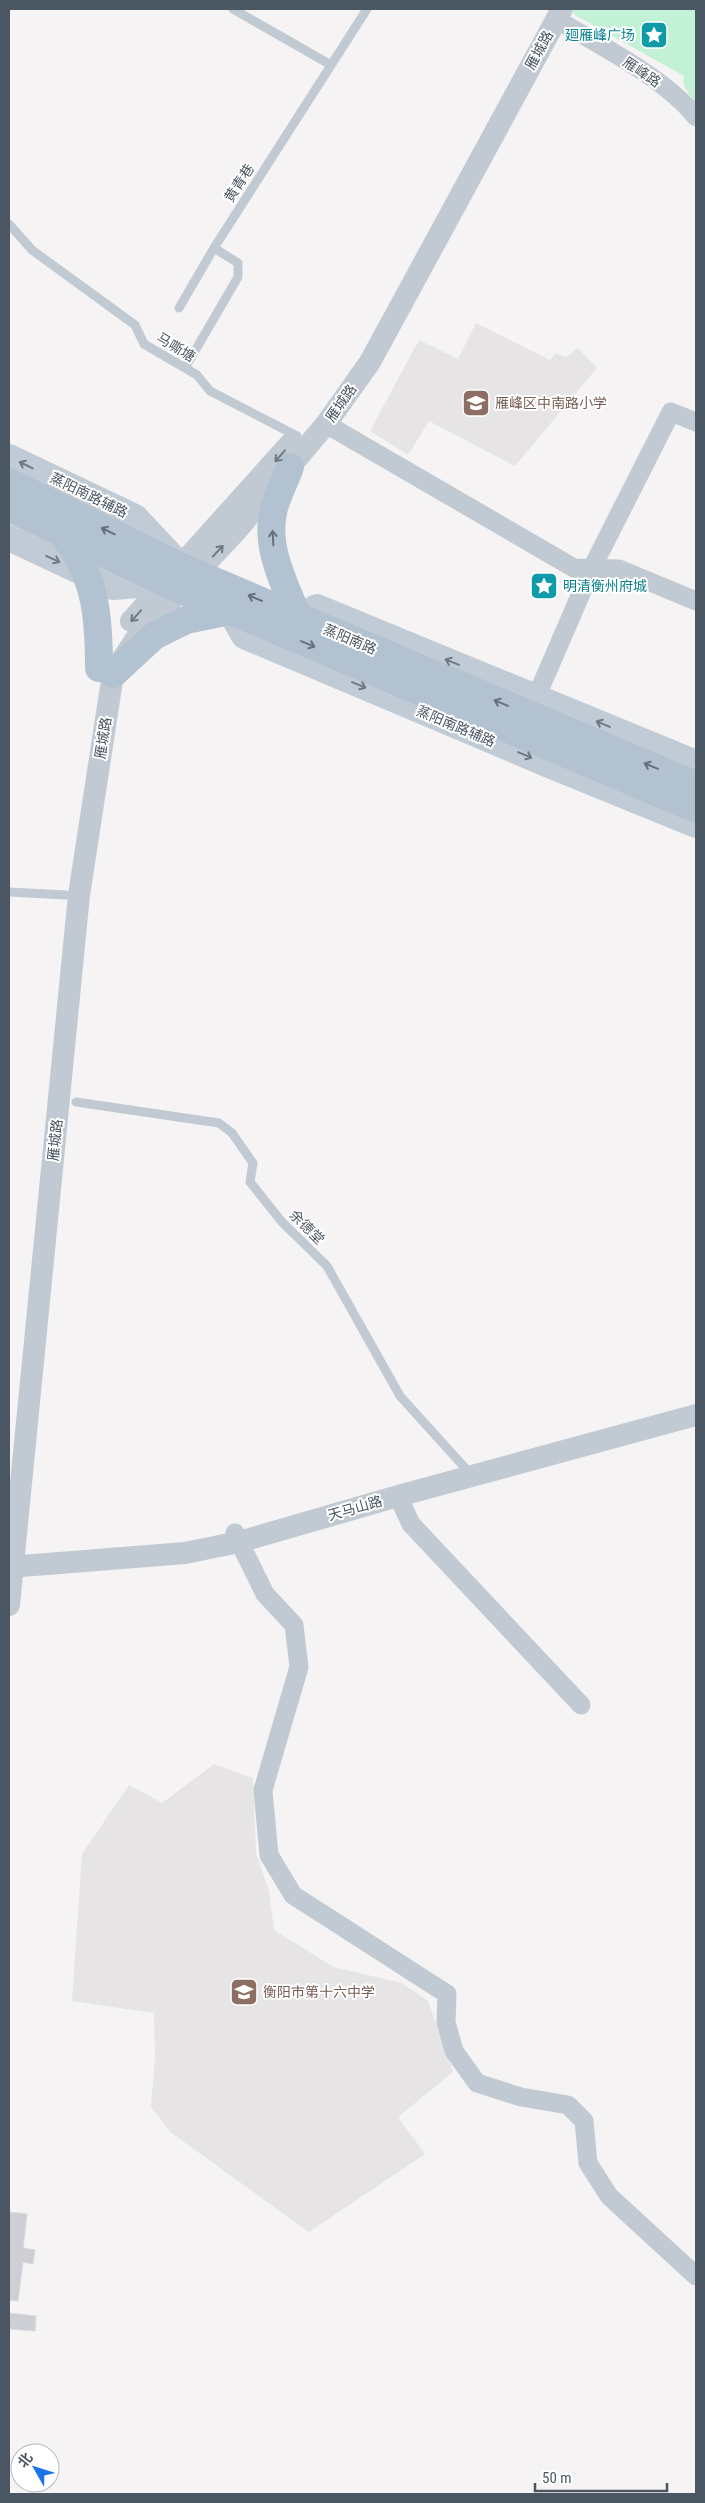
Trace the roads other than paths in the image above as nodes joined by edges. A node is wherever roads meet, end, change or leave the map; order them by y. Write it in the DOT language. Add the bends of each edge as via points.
graph roads {
  1 [pos="234,9"];
  2 [pos="367,9"];
  3 [pos="554,12"];
  4 [pos="331,65"];
  5 [pos="696,117"];
  6 [pos="9,224"];
  7 [pos="214,248"];
  8 [pos="179,308"];
  9 [pos="185,368"];
  10 [pos="696,422"];
  11 [pos="326,424"];
  12 [pos="297,436"];
  13 [pos="9,456"];
  14 [pos="290,467"];
  15 [pos="9,482"];
  16 [pos="9,508"];
  17 [pos="61,533"];
  18 [pos="9,538"];
  19 [pos="592,568"];
  20 [pos="88,575"];
  21 [pos="181,578"];
  22 [pos="696,601"];
  23 [pos="230,611"];
  24 [pos="298,617"];
  25 [pos="106,671"];
  26 [pos="532,706"];
  27 [pos="696,763"];
  28 [pos="696,784"];
  29 [pos="696,809"];
  30 [pos="696,825"];
  31 [pos="9,892"];
  32 [pos="66,895"];
  33 [pos="76,1102"];
  34 [pos="696,1408"];
  35 [pos="696,1415"];
  36 [pos="466,1469"];
  37 [pos="9,1487"];
  38 [pos="398,1496"];
  39 [pos="237,1537"];
  40 [pos="11,1561"];
  41 [pos="9,1605"];
  42 [pos="581,1705"];
  43 [pos="696,2276"];
  1 -- 4 [label="lane"];
  2 -- 4 [label="lane, 黄青巷"];
  3 -- 5 [label="street, 雁峰路" via="675,95"];
  3 -- 11 [label="street, 雁城路" via="370,362"];
  3 -- 12 [label="street, 雁城路" via="358,355"];
  4 -- 7 [label="lane, 黄青巷"];
  6 -- 9 [label="lane, 马嘶塘" via="32,250 135,325 144,344"];
  7 -- 8 [label="lane, 黄青巷"];
  7 -- 9 [label="lane" via="238,263 238,277"];
  9 -- 12 [label="lane, 马嘶塘" via="198,376 210,391"];
  10 -- 19 [label="street" via="671,412"];
  11 -- 14 [label="street, 雁城路"];
  11 -- 19 [label="street" via="574,568"];
  12 -- 21 [label="street, 雁城路, one-way"];
  21 -- 13 [label="main road, 蒸阳南路辅路, one-way" via="135,517"];
  21 -- 14 [label="street, 雁城路, one-way" via="237,530"];
  24 -- 14 [label="main road, one-way" via="277,568 272,537 274,509"];
  21 -- 15 [label="main road, 蒸阳南路, one-way"];
  16 -- 17 [label="main road, 蒸阳南路"];
  17 -- 20 [label="main road"];
  17 -- 21 [label="main road, 蒸阳南路"];
  18 -- 20 [label="main road, one-way"];
  19 -- 22 [label="street" via="619,569"];
  19 -- 26 [label="street"];
  20 -- 21 [label="main road" via="113,588"];
  20 -- 25 [label="main road"];
  21 -- 23 [label="main road, 蒸阳南路"];
  24 -- 21 [label="main road, 蒸阳南路, one-way"];
  21 -- 25 [label="street, 雁城路" via="124,629"];
  23 -- 25 [label="main road" via="186,620 154,636"];
  23 -- 29 [label="main road, 蒸阳南路, one-way"];
  23 -- 30 [label="main road, 蒸阳南路辅路, one-way" via="244,636"];
  26 -- 24 [label="main road, 蒸阳南路, one-way"];
  25 -- 32 [label="street, 雁城路"];
  25 -- 40 [label="street, 雁城路" via="79,895"];
  27 -- 26 [label="main road, one-way"];
  28 -- 26 [label="main road, 蒸阳南路, one-way"];
  31 -- 32 [label="lane"];
  32 -- 37 [label="street, 雁城路"];
  33 -- 36 [label="lane, 余德堂" via="219,1122 232,1133 253,1163 250,1182 282,1222 327,1266 400,1396"];
  34 -- 36 [label="street, 天马山路"];
  35 -- 38 [label="street, 天马山路"];
  36 -- 39 [label="street, 天马山路"];
  38 -- 39 [label="street, 天马山路"];
  38 -- 42 [label="street" via="411,1524"];
  39 -- 40 [label="street, 天马山路"];
  39 -- 43 [label="street" via="265,1594 294,1625 299,1667 263,1790 269,1856 293,1895 447,1994 446,2022 454,2050 477,2082 521,2097 568,2105 584,2121 588,2163 609,2196"];
  40 -- 41 [label="street, 雁城路"];
}
